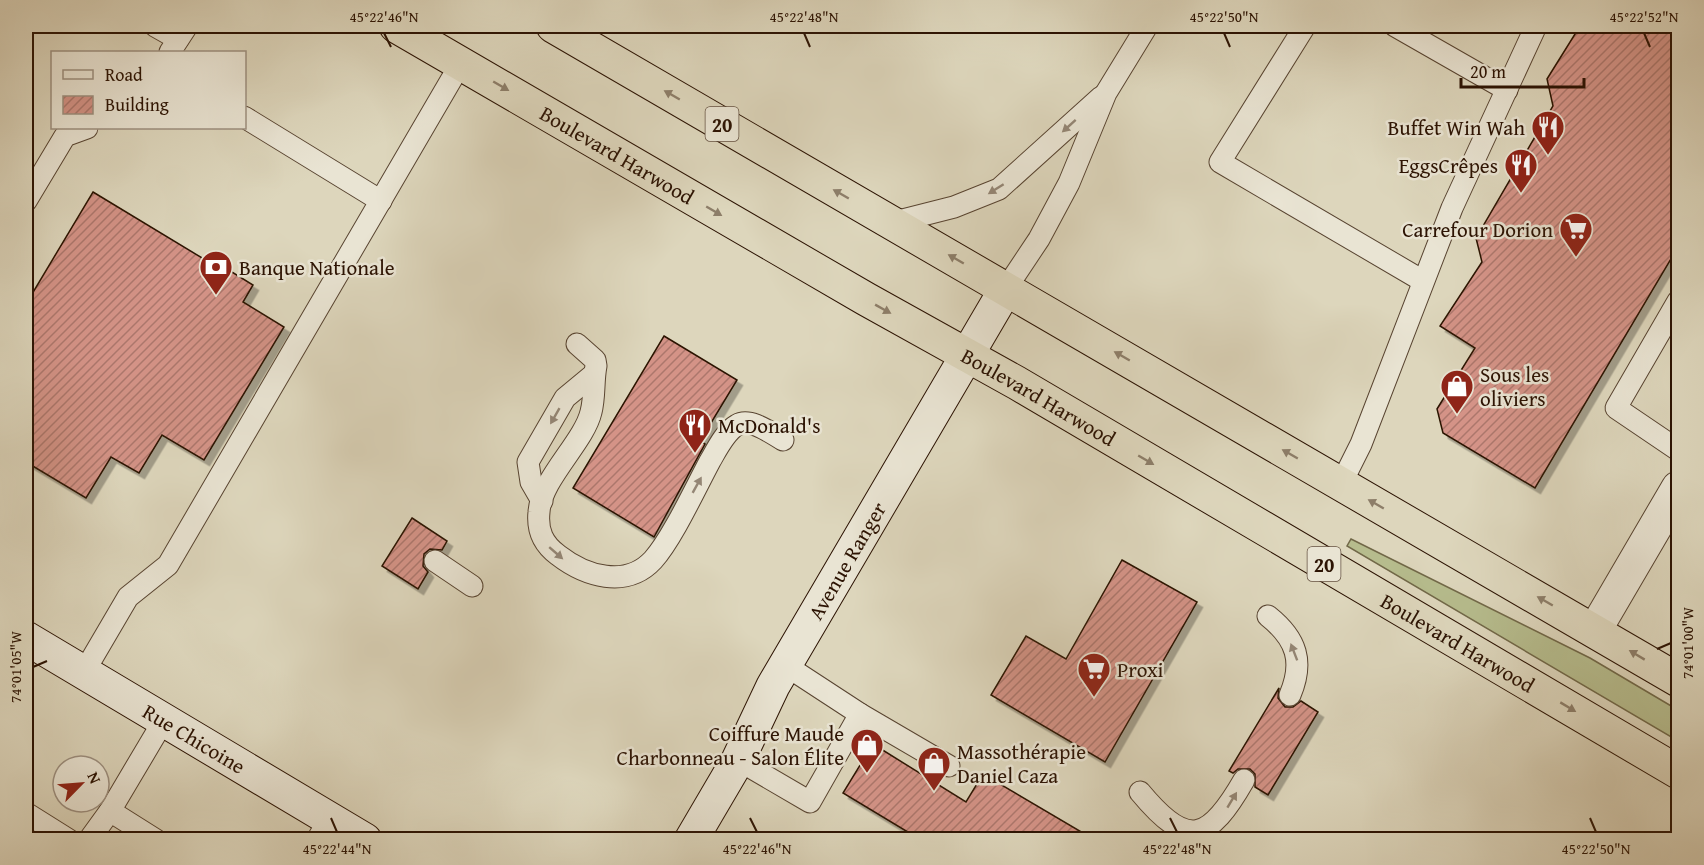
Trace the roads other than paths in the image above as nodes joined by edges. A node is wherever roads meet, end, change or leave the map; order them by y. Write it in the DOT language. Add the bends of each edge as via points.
graph roads {
  1 [pos="155,26"];
  2 [pos="396,26"];
  3 [pos="553,26"];
  4 [pos="1147,26"];
  5 [pos="1305,26"];
  6 [pos="1395,26"];
  7 [pos="1536,26"];
  8 [pos="178,39"];
  9 [pos="461,63"];
  10 [pos="1507,90"];
  11 [pos="1106,93"];
  12 [pos="246,118"];
  13 [pos="84,129"];
  14 [pos="26,201"];
  15 [pos="381,201"];
  16 [pos="891,223"];
  17 [pos="1423,281"];
  18 [pos="1007,287"];
  19 [pos="1678,301"];
  20 [pos="576,344"];
  21 [pos="969,356"];
  22 [pos="594,374"];
  23 [pos="783,440"];
  24 [pos="1678,450"];
  25 [pos="1341,484"];
  26 [pos="1678,488"];
  27 [pos="542,501"];
  28 [pos="435,561"];
  29 [pos="472,586"];
  30 [pos="1268,616"];
  31 [pos="1596,630"];
  32 [pos="26,638"];
  33 [pos="785,665"];
  34 [pos="84,672"];
  35 [pos="1678,680"];
  36 [pos="1290,695"];
  37 [pos="860,714"];
  38 [pos="164,720"];
  39 [pos="738,760"];
  40 [pos="949,766"];
  41 [pos="1678,772"];
  42 [pos="1244,780"];
  43 [pos="1140,792"];
  44 [pos="111,809"];
  45 [pos="111,812"];
  46 [pos="26,813"];
  47 [pos="108,814"];
  48 [pos="323,829"];
  49 [pos="69,840"];
  50 [pos="89,840"];
  51 [pos="156,840"];
  52 [pos="365,840"];
  53 [pos="691,840"];
  1 -- 8 [label="lane"];
  2 -- 9 [label="highway, Boulevard Harwood / 20"];
  16 -- 3 [label="highway, 20, one-way"];
  4 -- 11 [label="lane"];
  5 -- 17 [label="lane" via="1220,162"];
  6 -- 10 [label="lane"];
  7 -- 10 [label="lane"];
  9 -- 15 [label="lane"];
  9 -- 21 [label="highway, Boulevard Harwood / 20, one-way"];
  10 -- 17 [label="lane"];
  11 -- 16 [label="lane, one-way" via="999,189 954,207"];
  11 -- 18 [label="lane" via="1069,183"];
  12 -- 15 [label="lane"];
  13 -- 14 [label="lane" via="65,136"];
  15 -- 34 [label="lane" via="168,565 128,597"];
  18 -- 16 [label="highway, 20, one-way"];
  17 -- 25 [label="lane" via="1361,444"];
  18 -- 21 [label="street, Avenue Ranger"];
  25 -- 18 [label="highway, 20, one-way"];
  19 -- 24 [label="lane" via="1616,408"];
  20 -- 22 [label="lane" via="595,360"];
  21 -- 33 [label="street, Avenue Ranger"];
  21 -- 41 [label="highway, Boulevard Harwood / 20, one-way"];
  22 -- 27 [label="lane" via="591,413"];
  22 -- 27 [label="lane, one-way" via="565,398 528,462 531,483"];
  27 -- 23 [label="lane, one-way" via="541,537 550,549 586,573 605,578 622,576 652,560 728,433 739,423 750,422"];
  31 -- 25 [label="highway, 20, one-way"];
  26 -- 31 [label="street"];
  28 -- 29 [label="lane"];
  36 -- 30 [label="lane, one-way" via="1299,675 1295,650 1279,625"];
  35 -- 31 [label="highway, 20, one-way"];
  32 -- 34 [label="street, Rue Chicoine"];
  33 -- 37 [label="lane"];
  33 -- 39 [label="street, Avenue Ranger"];
  34 -- 38 [label="street, Rue Chicoine"];
  37 -- 39 [label="lane" via="810,802"];
  37 -- 40 [label="lane"];
  38 -- 44 [label="lane"];
  38 -- 48 [label="street, Rue Chicoine"];
  39 -- 53 [label="street, Avenue Ranger"];
  43 -- 42 [label="lane, one-way" via="1159,815 1194,832 1217,820"];
  45 -- 51 [label="lane"];
  46 -- 49 [label="lane"];
  47 -- 50 [label="lane"];
  48 -- 52 [label="street, Rue Chicoine"];
}
